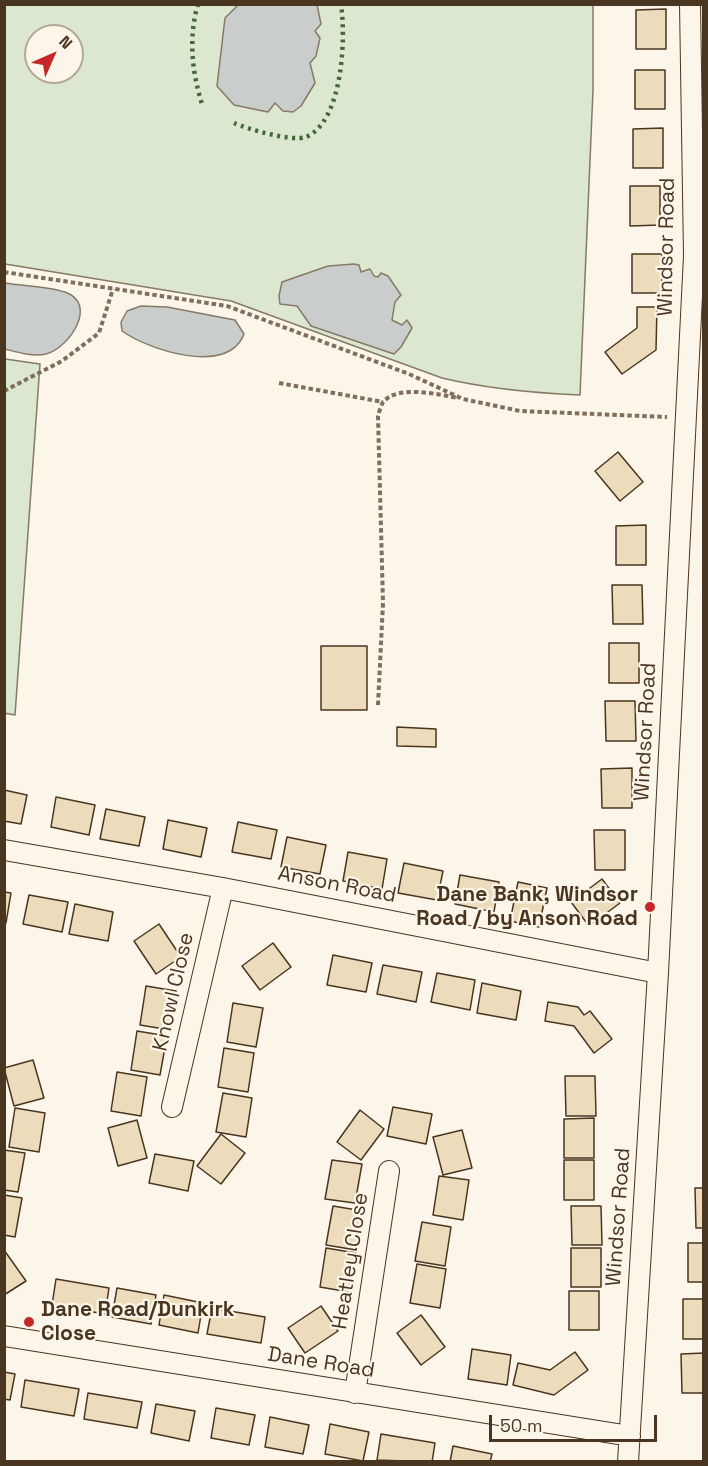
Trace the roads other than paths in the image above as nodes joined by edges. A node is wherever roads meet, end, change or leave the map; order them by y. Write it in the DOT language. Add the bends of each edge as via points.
graph roads {
  1 [pos="690,4"];
  2 [pos="697,90"];
  3 [pos="695,379"];
  4 [pos="4,850"];
  5 [pos="223,888"];
  6 [pos="658,973"];
  7 [pos="172,1107"];
  8 [pos="389,1171"];
  9 [pos="4,1336"];
  10 [pos="355,1393"];
  11 [pos="630,1436"];
  12 [pos="628,1461"];
  13 [pos="633,1461"];
  1 -- 2 [label="street, Windsor Road"];
  2 -- 3 [label="street, Windsor Road"];
  3 -- 6 [label="street, Windsor Road" via="686,418"];
  4 -- 5 [label="street, Anson Road"];
  5 -- 6 [label="street, Anson Road"];
  5 -- 7 [label="street, Knowl Close"];
  6 -- 11 [label="street, Windsor Road"];
  8 -- 10 [label="street, Heatley Close"];
  9 -- 10 [label="street, Dane Road"];
  10 -- 11 [label="street, Dane Road"];
  11 -- 12 [label="street, Windsor Road"];
  12 -- 13 [label="street"];
}
